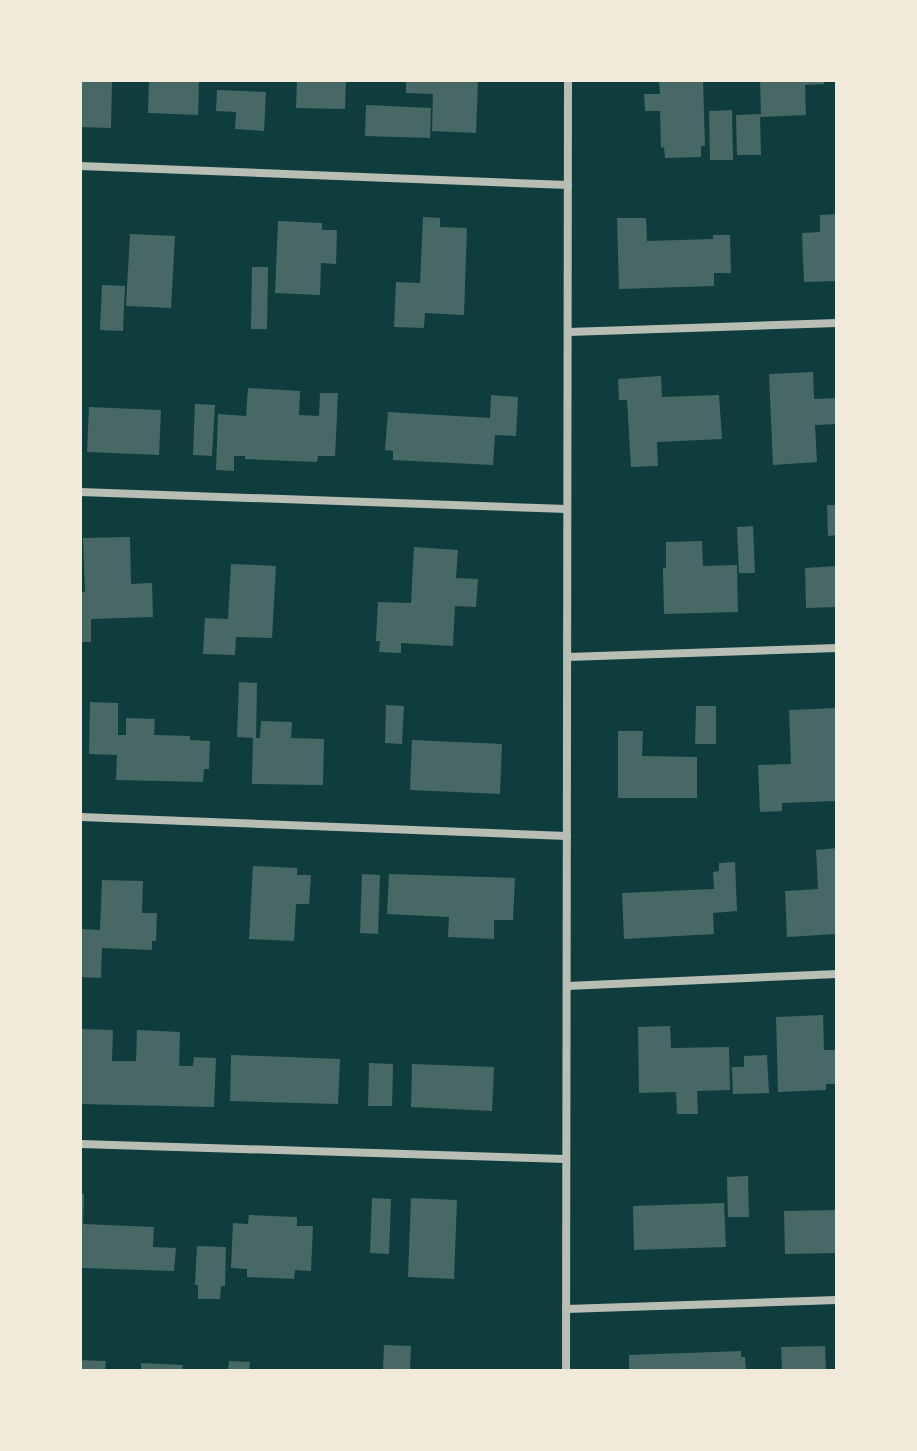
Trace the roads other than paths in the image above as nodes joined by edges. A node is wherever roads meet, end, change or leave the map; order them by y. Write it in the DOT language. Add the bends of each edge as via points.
graph roads {
  1 [pos="568,80"];
  2 [pos="80,166"];
  3 [pos="568,185"];
  4 [pos="837,323"];
  5 [pos="568,332"];
  6 [pos="80,492"];
  7 [pos="567,509"];
  8 [pos="837,648"];
  9 [pos="567,657"];
  10 [pos="80,817"];
  11 [pos="567,836"];
  12 [pos="837,974"];
  13 [pos="567,986"];
  14 [pos="80,1144"];
  15 [pos="566,1159"];
  16 [pos="837,1300"];
  17 [pos="566,1309"];
  18 [pos="566,1371"];
  1 -- 3 [label="street"];
  2 -- 3 [label="street"];
  3 -- 5 [label="street"];
  4 -- 5 [label="street"];
  5 -- 7 [label="street"];
  6 -- 7 [label="street"];
  7 -- 9 [label="street"];
  8 -- 9 [label="street"];
  9 -- 11 [label="street"];
  10 -- 11 [label="street"];
  11 -- 13 [label="street"];
  12 -- 13 [label="street"];
  13 -- 15 [label="street"];
  14 -- 15 [label="street"];
  15 -- 17 [label="street"];
  16 -- 17 [label="street"];
  17 -- 18 [label="street"];
}
